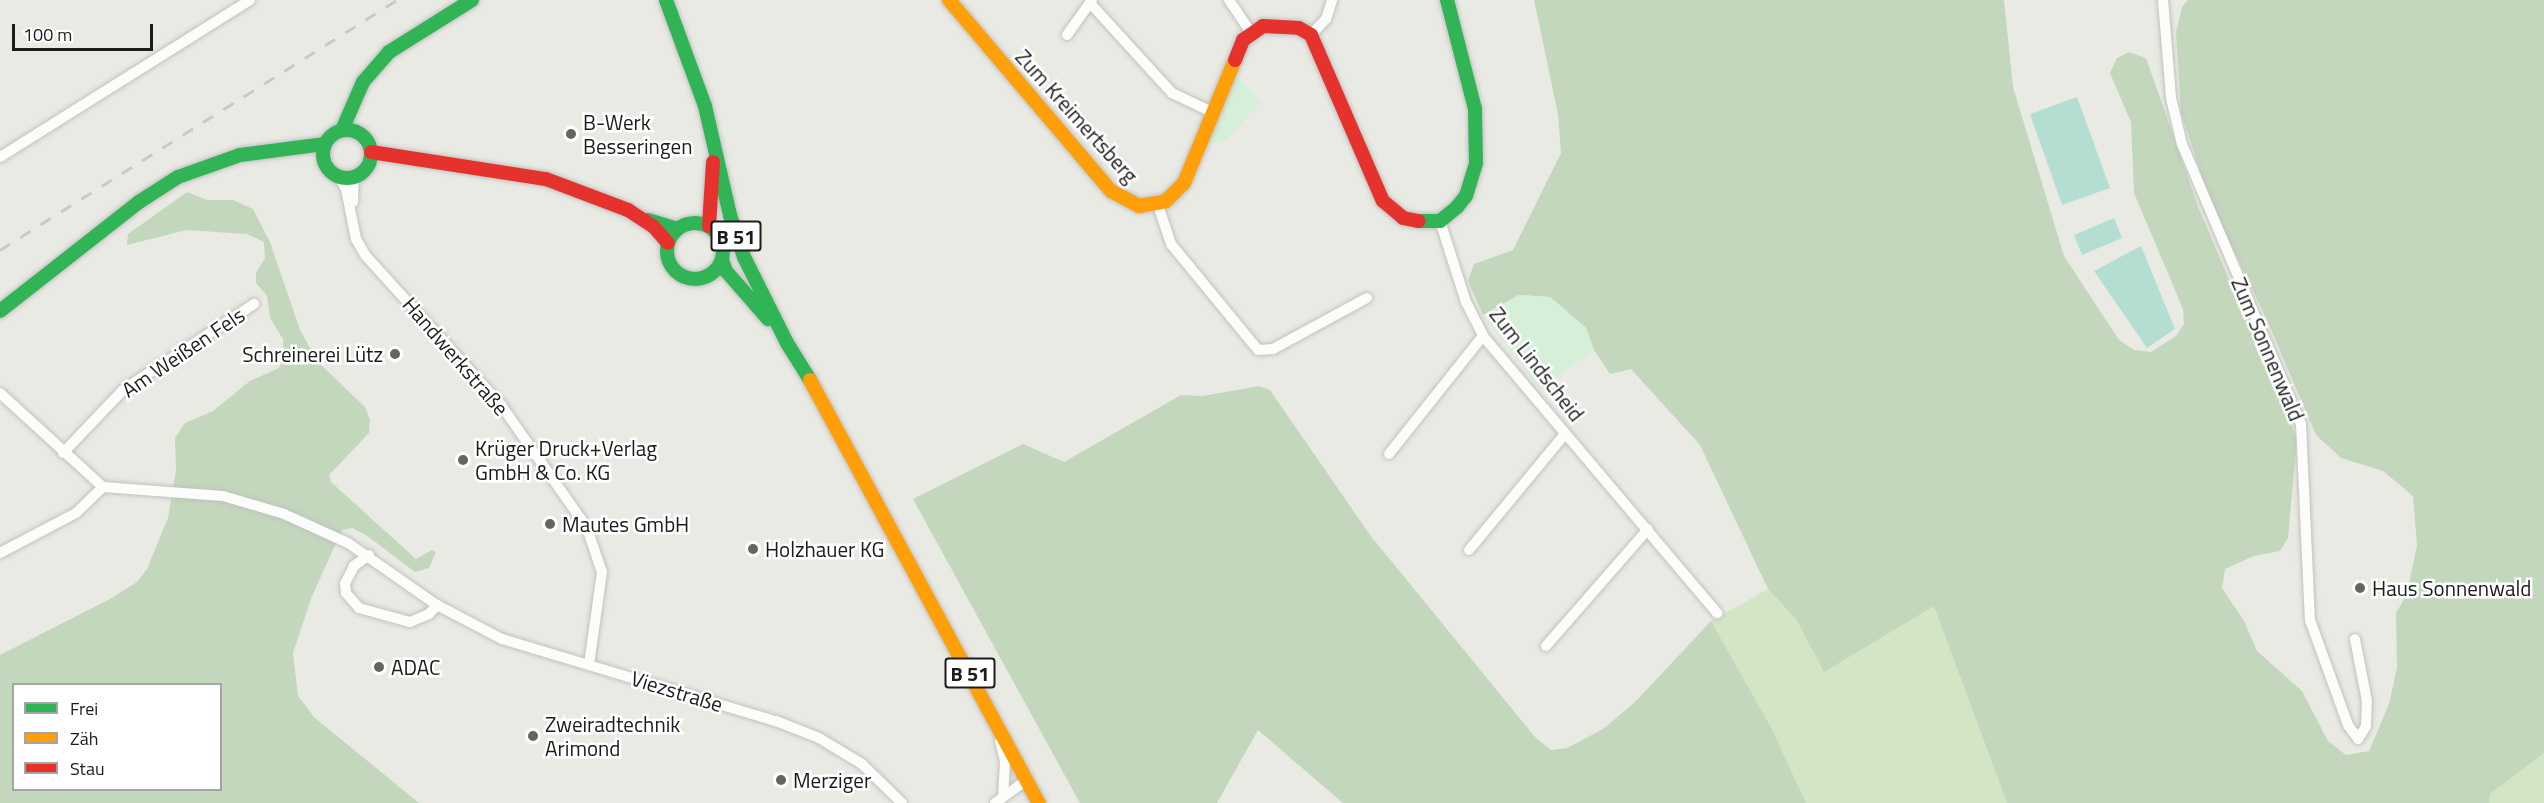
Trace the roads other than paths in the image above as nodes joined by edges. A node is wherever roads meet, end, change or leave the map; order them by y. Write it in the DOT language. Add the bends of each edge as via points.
graph roads {
  1 [pos="250,0"];
  2 [pos="472,0"];
  3 [pos="666,0"];
  4 [pos="949,0"];
  5 [pos="1229,0"];
  6 [pos="1332,0"];
  7 [pos="1447,0"];
  8 [pos="2163,0"];
  9 [pos="1091,2"];
  10 [pos="1251,33"];
  11 [pos="1067,35"];
  12 [pos="1311,35"];
  13 [pos="377,67"];
  14 [pos="1212,112"];
  15 [pos="709,120"];
  16 [pos="342,130"];
  17 [pos="358,132"];
  18 [pos="325,144"];
  19 [pos="0,157"];
  20 [pos="370,159"];
  21 [pos="223,160"];
  22 [pos="324,161"];
  23 [pos="338,176"];
  24 [pos="354,177"];
  25 [pos="1158,205"];
  26 [pos="352,217"];
  27 [pos="643,218"];
  28 [pos="1440,220"];
  29 [pos="704,224"];
  30 [pos="677,229"];
  31 [pos="668,243"];
  32 [pos="722,260"];
  33 [pos="709,276"];
  34 [pos="1367,298"];
  35 [pos="254,304"];
  36 [pos="756,306"];
  37 [pos="0,311"];
  38 [pos="1483,336"];
  39 [pos="787,343"];
  40 [pos="0,393"];
  41 [pos="1565,434"];
  42 [pos="63,453"];
  43 [pos="1389,454"];
  44 [pos="103,487"];
  45 [pos="1648,529"];
  46 [pos="1469,550"];
  47 [pos="0,553"];
  48 [pos="369,555"];
  49 [pos="437,605"];
  50 [pos="1717,613"];
  51 [pos="2355,639"];
  52 [pos="1546,646"];
  53 [pos="589,664"];
  54 [pos="991,712"];
  55 [pos="1026,780"];
  56 [pos="1003,794"];
  57 [pos="902,803"];
  58 [pos="995,803"];
  59 [pos="1039,803"];
  1 -- 19 [label="street"];
  2 -- 13 [label="main road" via="400,44"];
  3 -- 15 [label="main road, B 51"];
  4 -- 25 [label="main road, Zum Kreimertsberg" via="1111,191 1129,203"];
  5 -- 10 [label="street"];
  6 -- 12 [label="street" via="1326,19"];
  7 -- 28 [label="main road" via="1468,75 1478,135 1476,163 1466,196"];
  8 -- 51 [label="street, Zum Sonnenwald" via="2171,98 2182,144 2301,424 2310,620 2348,725 2358,739 2366,726 2367,701"];
  9 -- 11 [label="street"];
  9 -- 14 [label="street" via="1172,93"];
  10 -- 12 [label="main road" via="1281,24"];
  10 -- 14 [label="main road" via="1236,52"];
  12 -- 28 [label="main road" via="1330,69 1383,201 1403,218"];
  13 -- 16 [label="main road" via="363,82"];
  13 -- 17 [label="main road" via="361,102"];
  14 -- 25 [label="main road" via="1184,183"];
  15 -- 29 [label="main road, B 51" via="711,185"];
  15 -- 39 [label="main road, B 51" via="735,233"];
  16 -- 17 [label="main road"];
  16 -- 18 [label="main road"];
  17 -- 20 [label="main road" via="367,140"];
  18 -- 21 [label="main road"];
  18 -- 22 [label="main road"];
  20 -- 24 [label="main road"];
  20 -- 27 [label="main road" via="439,163 546,179 609,201"];
  21 -- 22 [label="main road" via="253,157"];
  21 -- 37 [label="main road" via="162,186"];
  22 -- 23 [label="main road"];
  23 -- 24 [label="main road"];
  23 -- 26 [label="street, Handwerkstraße" via="346,189"];
  24 -- 26 [label="street, Handwerkstraße"];
  25 -- 34 [label="street" via="1171,244 1258,350 1273,349"];
  26 -- 53 [label="street, Handwerkstraße" via="356,239 366,256 501,405 587,528 602,572"];
  27 -- 30 [label="main road"];
  27 -- 31 [label="main road"];
  28 -- 38 [label="street, Zum Lindscheid" via="1466,302"];
  29 -- 30 [label="main road"];
  29 -- 32 [label="main road" via="722,239"];
  30 -- 31 [label="main road"];
  31 -- 33 [label="main road" via="667,256 676,272 692,279"];
  32 -- 33 [label="main road"];
  32 -- 36 [label="main road, B 51" via="726,272"];
  33 -- 36 [label="main road, B 51" via="718,277"];
  35 -- 42 [label="street, Am Weißen Fels" via="123,390"];
  36 -- 39 [label="main road, B 51"];
  38 -- 41 [label="street, Zum Lindscheid"];
  38 -- 43 [label="street"];
  39 -- 54 [label="main road, B 51" via="818,392"];
  40 -- 42 [label="street"];
  41 -- 45 [label="street, Zum Lindscheid"];
  41 -- 46 [label="street"];
  42 -- 44 [label="street"];
  44 -- 47 [label="street" via="76,513"];
  44 -- 48 [label="street, Viezstraße" via="174,491 255,504 317,528"];
  45 -- 50 [label="street, Zum Lindscheid"];
  45 -- 52 [label="street"];
  48 -- 49 [label="street, Viezstraße"];
  48 -- 49 [label="street" via="354,566 345,584 346,593 359,608 410,622 429,614"];
  49 -- 53 [label="street, Viezstraße" via="502,639"];
  53 -- 57 [label="street, Viezstraße" via="776,721 819,738 862,764"];
  54 -- 55 [label="main road, B 51"];
  54 -- 56 [label="street" via="1005,761"];
  55 -- 56 [label="street"];
  55 -- 59 [label="main road, B 51"];
  56 -- 58 [label="street"];
}
